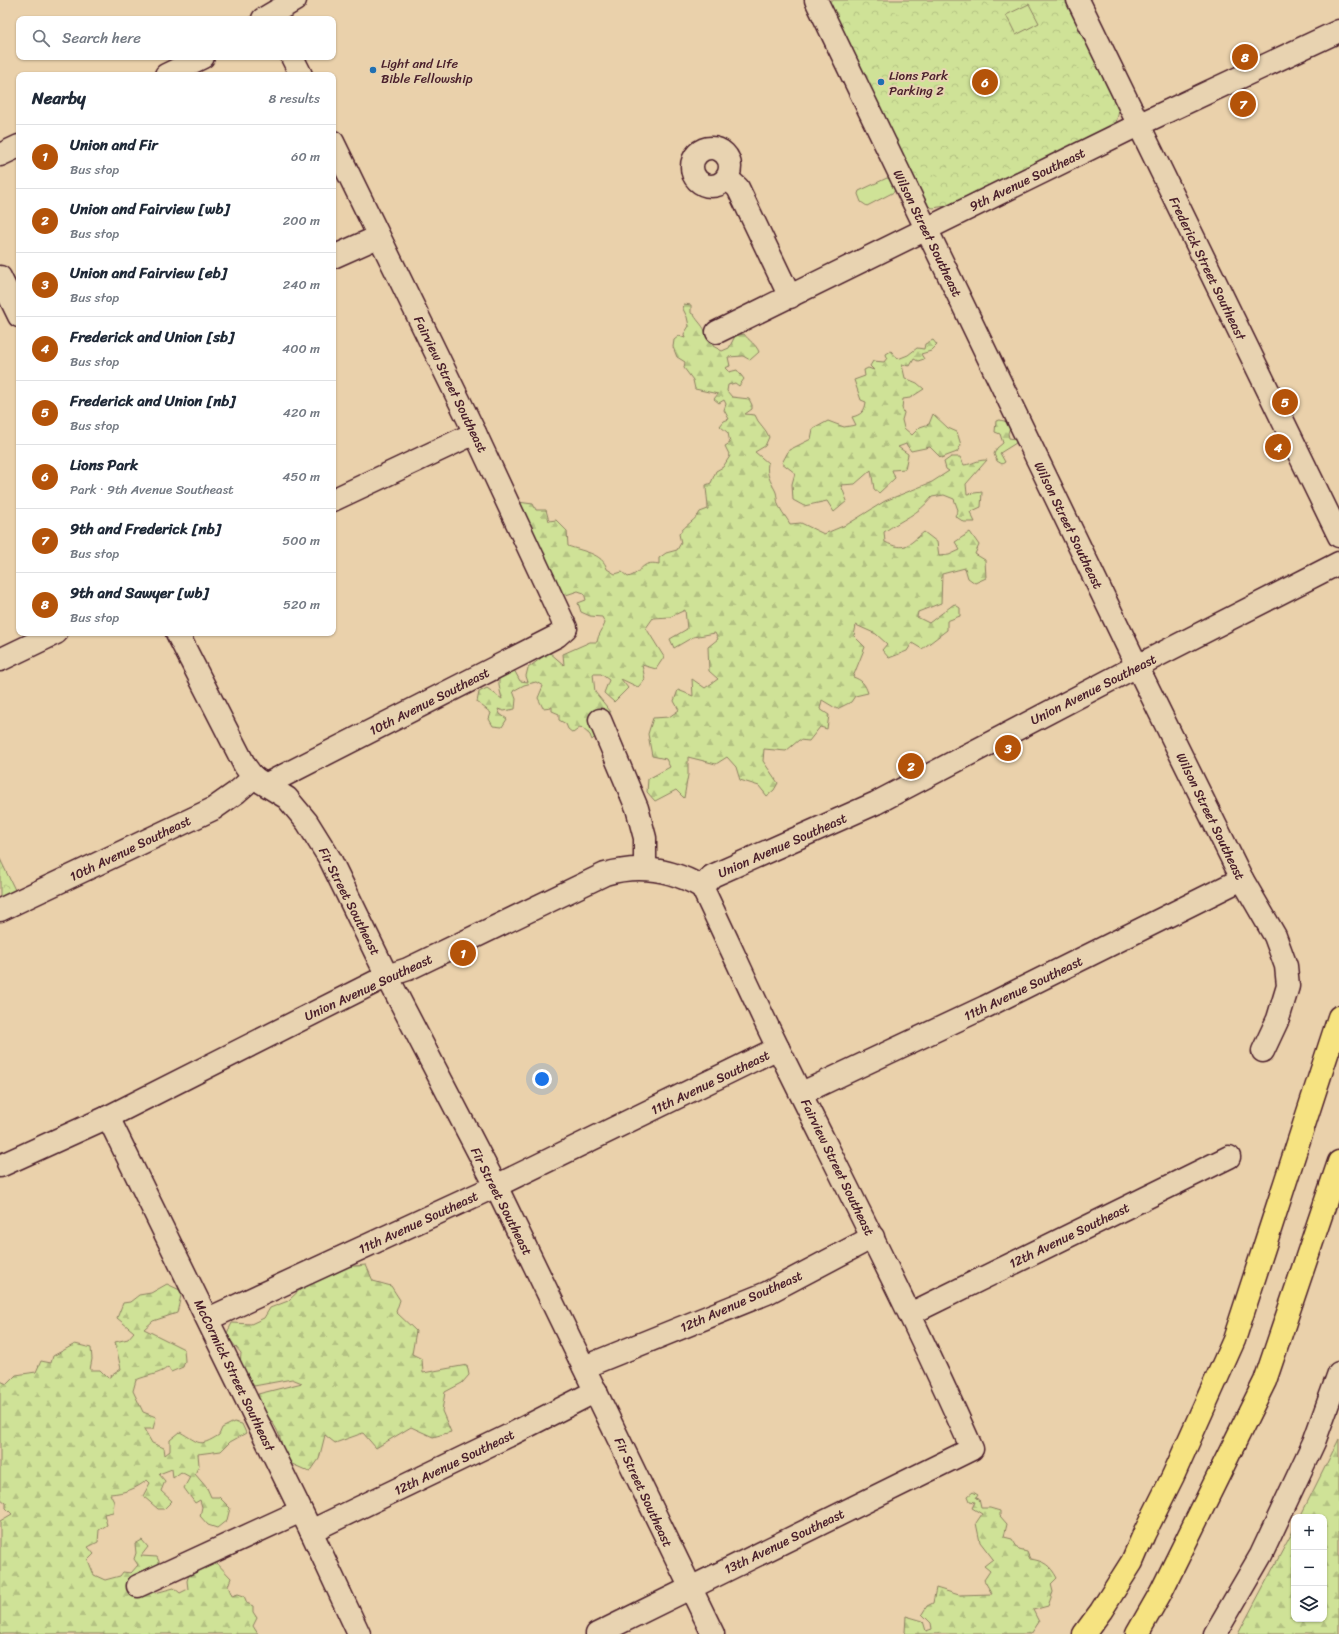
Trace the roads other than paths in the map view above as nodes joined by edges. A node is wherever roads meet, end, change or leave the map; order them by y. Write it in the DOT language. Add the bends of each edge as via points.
graph roads {
  1 [pos="295,0"];
  2 [pos="816,0"];
  3 [pos="1078,0"];
  4 [pos="271,12"];
  5 [pos="1339,31"];
  6 [pos="197,60"];
  7 [pos="294,60"];
  8 [pos="172,72"];
  9 [pos="300,72"];
  10 [pos="1138,125"];
  11 [pos="16,147"];
  12 [pos="336,148"];
  13 [pos="0,155"];
  14 [pos="727,178"];
  15 [pos="927,228"];
  16 [pos="378,237"];
  17 [pos="336,256"];
  18 [pos="0,277"];
  19 [pos="790,297"];
  20 [pos="16,310"];
  21 [pos="717,332"];
  22 [pos="475,433"];
  23 [pos="336,499"];
  24 [pos="1339,536"];
  25 [pos="1339,562"];
  26 [pos="566,628"];
  27 [pos="50,636"];
  28 [pos="179,636"];
  29 [pos="0,660"];
  30 [pos="1137,666"];
  31 [pos="600,720"];
  32 [pos="260,781"];
  33 [pos="645,868"];
  34 [pos="1242,879"];
  35 [pos="702,887"];
  36 [pos="0,910"];
  37 [pos="387,976"];
  38 [pos="1339,1017"];
  39 [pos="778,1048"];
  40 [pos="1263,1051"];
  41 [pos="802,1094"];
  42 [pos="108,1117"];
  43 [pos="1229,1157"];
  44 [pos="1339,1162"];
  45 [pos="0,1166"];
  46 [pos="496,1186"];
  47 [pos="873,1237"];
  48 [pos="910,1314"];
  49 [pos="208,1319"];
  50 [pos="584,1367"];
  51 [pos="1339,1373"];
  52 [pos="596,1391"];
  53 [pos="972,1449"];
  54 [pos="301,1511"];
  55 [pos="311,1531"];
  56 [pos="138,1586"];
  57 [pos="690,1589"];
  58 [pos="359,1634"];
  59 [pos="597,1634"];
  60 [pos="713,1634"];
  61 [pos="1084,1634"];
  62 [pos="1137,1634"];
  63 [pos="1215,1634"];
  1 -- 4 [label="street"];
  2 -- 15 [label="street, Wilson Street Southeast"];
  3 -- 10 [label="street, Frederick Street Southeast"];
  5 -- 10 [label="street, 9th Avenue Southeast"];
  6 -- 8 [label="street"];
  7 -- 9 [label="street"];
  10 -- 15 [label="street, 9th Avenue Southeast"];
  10 -- 24 [label="street, Frederick Street Southeast"];
  11 -- 13 [label="street"];
  12 -- 16 [label="street, Fairview Street Southeast"];
  14 -- 19 [label="street" via="738,188"];
  15 -- 19 [label="street, 9th Avenue Southeast"];
  15 -- 30 [label="street, Wilson Street Southeast"];
  16 -- 17 [label="street"];
  16 -- 22 [label="street, Fairview Street Southeast"];
  18 -- 20 [label="street"];
  19 -- 21 [label="street, 9th Avenue Southeast"];
  22 -- 23 [label="street"];
  22 -- 26 [label="street, Fairview Street Southeast"];
  25 -- 30 [label="street, Union Avenue Southeast"];
  26 -- 32 [label="street, 10th Avenue Southeast" via="557,636 290,773"];
  27 -- 29 [label="street"];
  28 -- 32 [label="street, Fir Street Southeast" via="245,766"];
  30 -- 34 [label="street, Wilson Street Southeast"];
  30 -- 35 [label="street, Union Avenue Southeast" via="876,803 712,876"];
  31 -- 33 [label="street" via="637,808 645,838"];
  32 -- 36 [label="street, 10th Avenue Southeast" via="237,792 213,809"];
  32 -- 37 [label="street, Fir Street Southeast" via="287,798 315,834 330,859"];
  33 -- 35 [label="street, Union Avenue Southeast" via="657,869 688,879"];
  33 -- 37 [label="street, Union Avenue Southeast" via="631,868 605,874"];
  34 -- 40 [label="street, Wilson Street Southeast" via="1275,936 1282,951 1287,975 1288,986 1283,1005"];
  34 -- 41 [label="street, 11th Avenue Southeast" via="985,1007"];
  35 -- 39 [label="street, Fairview Street Southeast"];
  37 -- 42 [label="street, Union Avenue Southeast"];
  37 -- 46 [label="street, Fir Street Southeast"];
  38 -- 61 [label="highway" via="1234,1340 1132,1562"];
  39 -- 41 [label="street, Fairview Street Southeast"];
  39 -- 46 [label="street, 11th Avenue Southeast"];
  41 -- 47 [label="street, Fairview Street Southeast"];
  42 -- 45 [label="street, Union Avenue Southeast"];
  42 -- 49 [label="street, McCormick Street Southeast"];
  43 -- 48 [label="street, 12th Avenue Southeast"];
  44 -- 62 [label="highway" via="1265,1380 1161,1592"];
  46 -- 49 [label="street, 11th Avenue Southeast"];
  46 -- 50 [label="street, Fir Street Southeast"];
  47 -- 48 [label="street, Fairview Street Southeast"];
  47 -- 50 [label="street, 12th Avenue Southeast" via="767,1293"];
  48 -- 53 [label="street, Fairview Street Southeast"];
  49 -- 54 [label="street, McCormick Street Southeast"];
  50 -- 52 [label="street, Fir Street Southeast"];
  51 -- 63 [label="street" via="1314,1442 1265,1548"];
  52 -- 55 [label="street, 12th Avenue Southeast"];
  52 -- 57 [label="street, Fir Street Southeast"];
  53 -- 57 [label="street, 13th Avenue Southeast"];
  54 -- 55 [label="street, McCormick Street Southeast"];
  54 -- 56 [label="street"];
  55 -- 58 [label="street, McCormick Street Southeast"];
  57 -- 59 [label="street, 13th Avenue Southeast"];
  57 -- 60 [label="street, Fir Street Southeast"];
}
